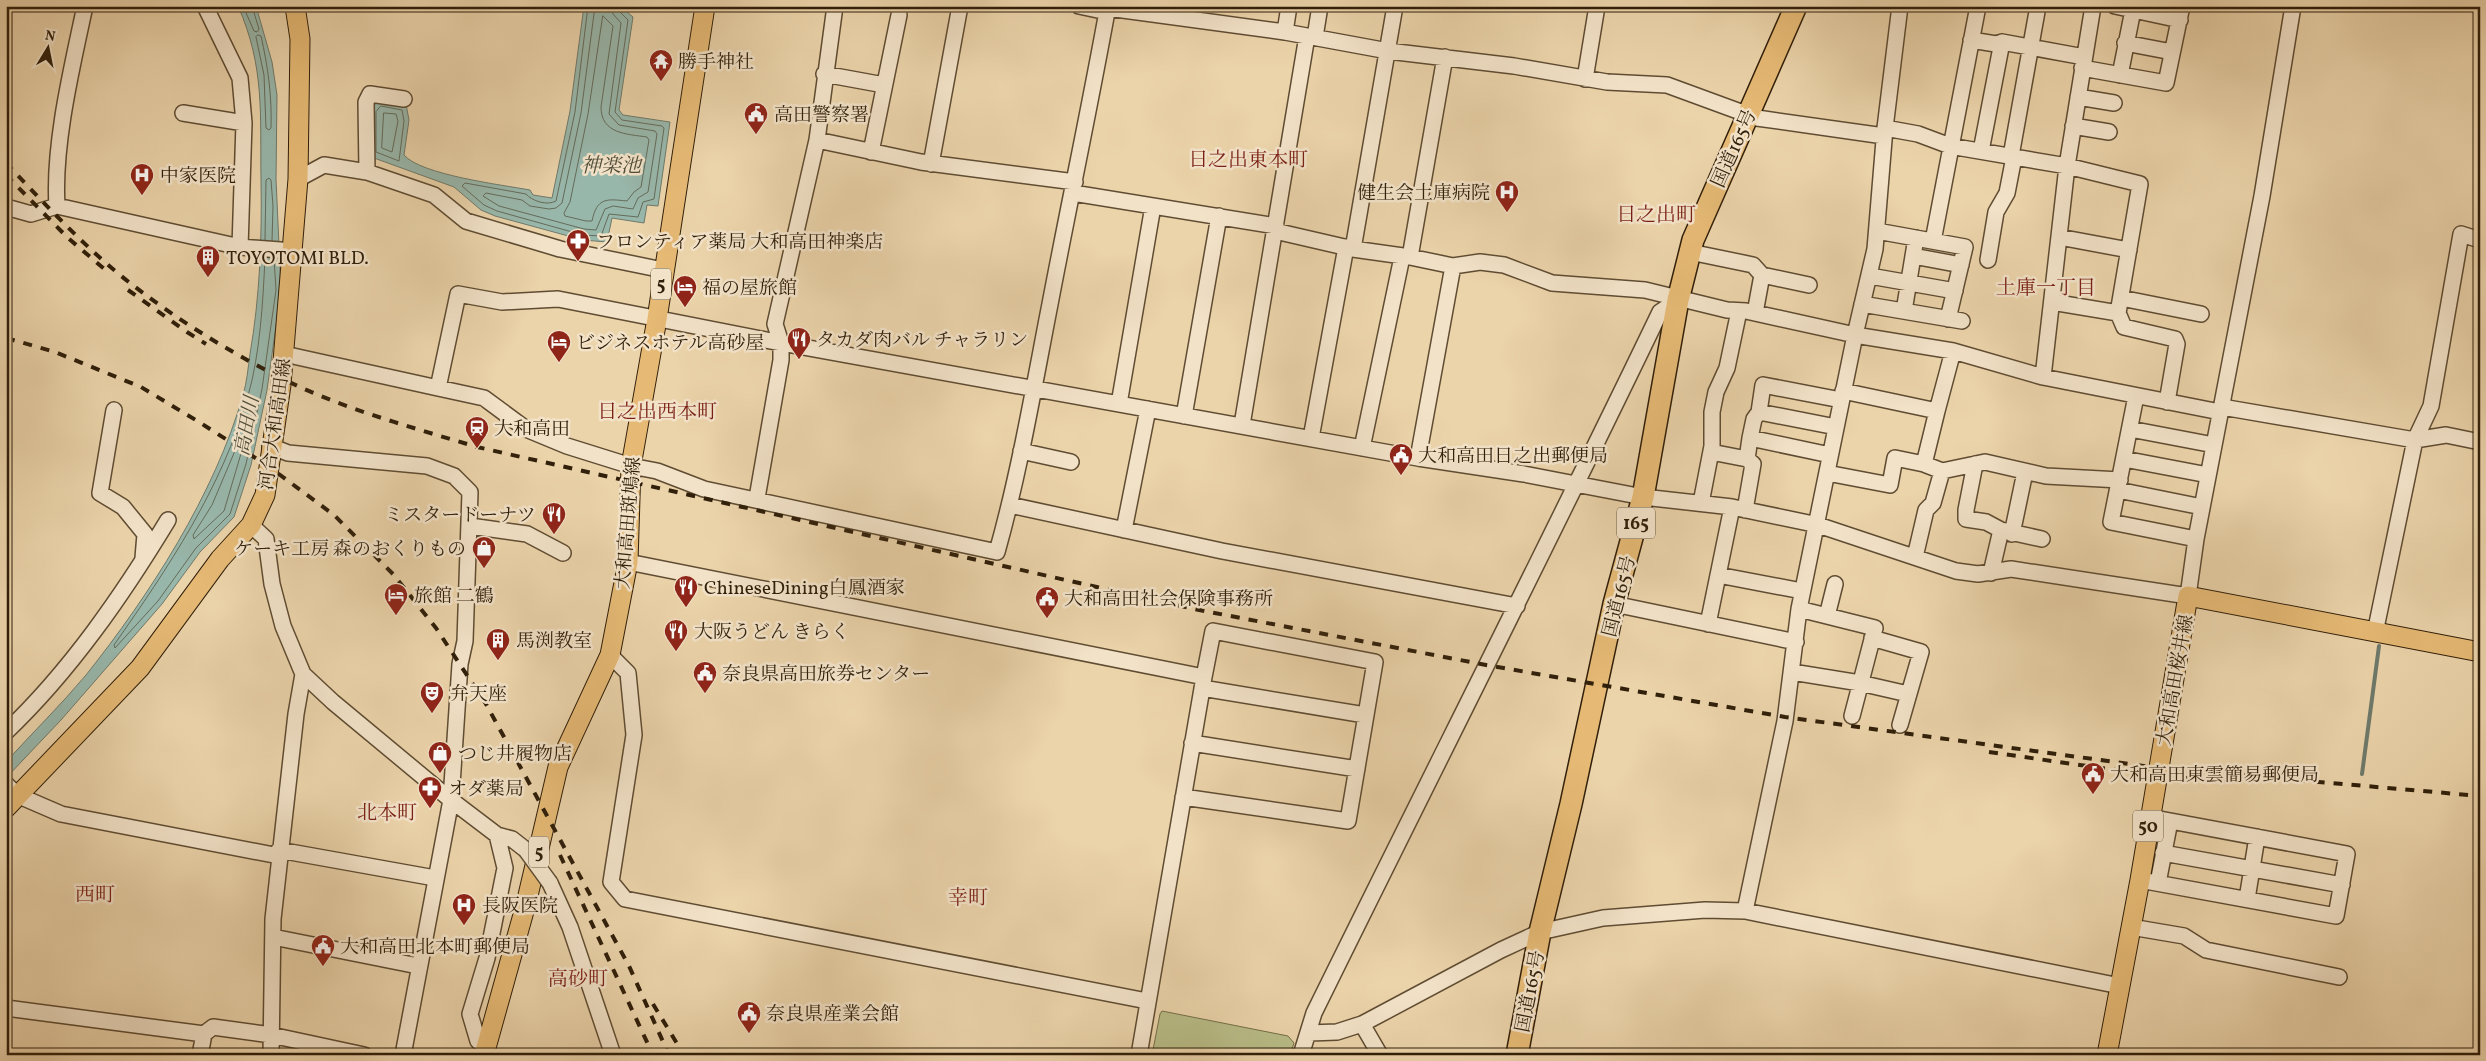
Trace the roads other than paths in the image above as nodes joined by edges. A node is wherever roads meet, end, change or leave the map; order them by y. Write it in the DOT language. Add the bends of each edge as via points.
graph roads {
  1 [pos="85,6"];
  2 [pos="205,6"];
  3 [pos="295,6"];
  4 [pos="706,6"];
  5 [pos="835,6"];
  6 [pos="960,6"];
  7 [pos="1079,6"];
  8 [pos="1289,6"];
  9 [pos="1320,6"];
  10 [pos="1395,6"];
  11 [pos="1598,6"];
  12 [pos="1796,6"];
  13 [pos="1900,6"];
  14 [pos="1978,6"];
  15 [pos="2038,6"];
  16 [pos="2093,6"];
  17 [pos="2115,6"];
  18 [pos="2293,6"];
  19 [pos="1108,9"];
  20 [pos="2133,10"];
  21 [pos="2181,13"];
  22 [pos="899,15"];
  23 [pos="1285,32"];
  24 [pos="1311,37"];
  25 [pos="1971,40"];
  26 [pos="2002,42"];
  27 [pos="2126,43"];
  28 [pos="2031,48"];
  29 [pos="1388,50"];
  30 [pos="2172,52"];
  31 [pos="1445,58"];
  32 [pos="2083,62"];
  33 [pos="824,74"];
  34 [pos="2120,75"];
  35 [pos="1585,79"];
  36 [pos="884,85"];
  37 [pos="2078,97"];
  38 [pos="404,98"];
  39 [pos="2114,103"];
  40 [pos="183,114"];
  41 [pos="1748,115"];
  42 [pos="244,123"];
  43 [pos="2073,126"];
  44 [pos="1884,132"];
  45 [pos="2109,132"];
  46 [pos="817,140"];
  47 [pos="1950,146"];
  48 [pos="1981,151"];
  49 [pos="871,152"];
  50 [pos="2012,157"];
  51 [pos="931,164"];
  52 [pos="2067,166"];
  53 [pos="367,172"];
  54 [pos="298,179"];
  55 [pos="1074,188"];
  56 [pos="57,206"];
  57 [pos="1153,206"];
  58 [pos="6,207"];
  59 [pos="1219,216"];
  60 [pos="1276,229"];
  61 [pos="1877,231"];
  62 [pos="2059,237"];
  63 [pos="1916,238"];
  64 [pos="2480,240"];
  65 [pos="1933,241"];
  66 [pos="247,248"];
  67 [pos="1350,248"];
  68 [pos="291,250"];
  69 [pos="2129,250"];
  70 [pos="1690,252"];
  71 [pos="1913,256"];
  72 [pos="1406,257"];
  73 [pos="1988,260"];
  74 [pos="1961,265"];
  75 [pos="1453,266"];
  76 [pos="663,270"];
  77 [pos="1762,275"];
  78 [pos="1870,276"];
  79 [pos="1909,283"];
  80 [pos="1809,285"];
  81 [pos="1955,290"];
  82 [pos="2121,298"];
  83 [pos="1678,300"];
  84 [pos="2052,302"];
  85 [pos="1862,304"];
  86 [pos="1739,311"];
  87 [pos="1904,311"];
  88 [pos="1755,313"];
  89 [pos="2118,313"];
  90 [pos="2202,314"];
  91 [pos="657,319"];
  92 [pos="1855,334"];
  93 [pos="781,344"];
  94 [pos="1953,351"];
  95 [pos="284,354"];
  96 [pos="2043,377"];
  97 [pos="438,388"];
  98 [pos="1033,389"];
  99 [pos="1842,396"];
  100 [pos="2136,396"];
  101 [pos="2167,402"];
  102 [pos="1119,404"];
  103 [pos="1148,409"];
  104 [pos="114,410"];
  105 [pos="2221,410"];
  106 [pos="1937,411"];
  107 [pos="1759,412"];
  108 [pos="1184,416"];
  109 [pos="1242,426"];
  110 [pos="1836,427"];
  111 [pos="2130,429"];
  112 [pos="1311,438"];
  113 [pos="1750,438"];
  114 [pos="2415,440"];
  115 [pos="2480,442"];
  116 [pos="2214,445"];
  117 [pos="270,446"];
  118 [pos="1362,448"];
  119 [pos="1021,451"];
  120 [pos="1711,452"];
  121 [pos="1830,455"];
  122 [pos="1418,458"];
  123 [pos="1747,458"];
  124 [pos="2124,459"];
  125 [pos="1071,462"];
  126 [pos="1924,464"];
  127 [pos="1976,464"];
  128 [pos="631,466"];
  129 [pos="1942,472"];
  130 [pos="2025,472"];
  131 [pos="1827,473"];
  132 [pos="2208,475"];
  133 [pos="1576,484"];
  134 [pos="2119,485"];
  135 [pos="1643,497"];
  136 [pos="757,498"];
  137 [pos="1701,503"];
  138 [pos="1010,505"];
  139 [pos="2202,507"];
  140 [pos="1738,508"];
  141 [pos="168,520"];
  142 [pos="251,525"];
  143 [pos="1818,525"];
  144 [pos="470,526"];
  145 [pos="1124,530"];
  146 [pos="2007,532"];
  147 [pos="2042,539"];
  148 [pos="2196,539"];
  149 [pos="563,553"];
  150 [pos="1915,557"];
  151 [pos="142,562"];
  152 [pos="628,562"];
  153 [pos="1991,573"];
  154 [pos="1718,575"];
  155 [pos="1835,584"];
  156 [pos="1802,591"];
  157 [pos="2188,596"];
  158 [pos="1614,604"];
  159 [pos="1517,606"];
  160 [pos="1799,609"];
  161 [pos="1827,616"];
  162 [pos="1708,624"];
  163 [pos="2375,633"];
  164 [pos="1872,638"];
  165 [pos="1796,642"];
  166 [pos="2480,652"];
  167 [pos="610,655"];
  168 [pos="1792,672"];
  169 [pos="303,674"];
  170 [pos="1203,682"];
  171 [pos="1860,683"];
  172 [pos="1908,694"];
  173 [pos="1365,715"];
  174 [pos="1852,716"];
  175 [pos="1900,725"];
  176 [pos="6,732"];
  177 [pos="1192,743"];
  178 [pos="1357,768"];
  179 [pos="10,794"];
  180 [pos="1183,797"];
  181 [pos="451,800"];
  182 [pos="2150,817"];
  183 [pos="2170,821"];
  184 [pos="497,835"];
  185 [pos="2257,837"];
  186 [pos="279,853"];
  187 [pos="2163,853"];
  188 [pos="2252,869"];
  189 [pos="435,878"];
  190 [pos="2149,881"];
  191 [pos="2342,885"];
  192 [pos="2247,899"];
  193 [pos="1745,911"];
  194 [pos="2131,926"];
  195 [pos="1540,932"];
  196 [pos="273,937"];
  197 [pos="418,966"];
  198 [pos="2339,976"];
  199 [pos="2120,986"];
  200 [pos="1147,1001"];
  201 [pos="6,1008"];
  202 [pos="1362,1024"];
  203 [pos="1309,1033"];
  204 [pos="204,1034"];
  205 [pos="271,1036"];
  206 [pos="485,1051"];
  207 [pos="200,1055"];
  208 [pos="271,1055"];
  209 [pos="364,1055"];
  210 [pos="403,1055"];
  211 [pos="613,1055"];
  212 [pos="1138,1055"];
  213 [pos="1301,1055"];
  214 [pos="1380,1055"];
  215 [pos="1517,1055"];
  216 [pos="2106,1055"];
  1 -- 56 [label="street" via="55,176"];
  2 -- 42 [label="street" via="240,78"];
  3 -- 54 [label="main road, 河合大和高田線" via="300,39"];
  4 -- 76 [label="main road, 大和高田斑鳩線 / 5"];
  5 -- 33 [label="street"];
  6 -- 51 [label="street"];
  7 -- 19 [label="street"];
  8 -- 23 [label="street"];
  9 -- 24 [label="street"];
  10 -- 29 [label="street"];
  11 -- 35 [label="street"];
  12 -- 41 [label="highway, 国道165号 / 165"];
  13 -- 44 [label="street"];
  14 -- 25 [label="street"];
  15 -- 28 [label="street"];
  16 -- 32 [label="street"];
  17 -- 20 [label="street"];
  18 -- 105 [label="street" via="2262,196"];
  19 -- 23 [label="street"];
  19 -- 55 [label="street"];
  20 -- 21 [label="street"];
  20 -- 27 [label="street"];
  21 -- 30 [label="street"];
  22 -- 36 [label="street"];
  23 -- 24 [label="street"];
  24 -- 29 [label="street"];
  24 -- 60 [label="street"];
  25 -- 26 [label="street"];
  25 -- 47 [label="street"];
  26 -- 28 [label="street"];
  26 -- 48 [label="street"];
  27 -- 30 [label="street"];
  27 -- 34 [label="street"];
  28 -- 32 [label="street"];
  28 -- 50 [label="street"];
  29 -- 31 [label="street"];
  29 -- 67 [label="street"];
  30 -- 34 [label="street" via="2166,83"];
  31 -- 35 [label="street"];
  31 -- 72 [label="street"];
  32 -- 34 [label="street"];
  32 -- 37 [label="street"];
  33 -- 36 [label="street"];
  33 -- 46 [label="street"];
  35 -- 41 [label="street" via="1667,85"];
  36 -- 49 [label="street"];
  37 -- 39 [label="street"];
  37 -- 43 [label="street"];
  38 -- 53 [label="street" via="370,94 366,102"];
  40 -- 42 [label="street"];
  41 -- 44 [label="street"];
  41 -- 70 [label="highway, 国道165号 / 165"];
  42 -- 66 [label="street"];
  43 -- 45 [label="street"];
  43 -- 52 [label="street"];
  44 -- 47 [label="street" via="1918,134"];
  44 -- 61 [label="street"];
  46 -- 49 [label="street"];
  46 -- 93 [label="street" via="775,324"];
  47 -- 48 [label="street"];
  47 -- 65 [label="street"];
  48 -- 50 [label="street"];
  49 -- 51 [label="street"];
  50 -- 52 [label="street"];
  50 -- 73 [label="street" via="2007,193 1996,212"];
  51 -- 55 [label="street"];
  52 -- 62 [label="street"];
  52 -- 69 [label="street" via="2140,184"];
  53 -- 54 [label="street" via="324,165"];
  53 -- 76 [label="street" via="434,195 466,221 560,250"];
  54 -- 68 [label="main road, 河合大和高田線"];
  55 -- 57 [label="street"];
  55 -- 98 [label="street"];
  56 -- 58 [label="street" via="31,214"];
  56 -- 66 [label="street"];
  57 -- 59 [label="street"];
  57 -- 102 [label="street"];
  59 -- 60 [label="street"];
  59 -- 108 [label="street"];
  60 -- 67 [label="street"];
  60 -- 109 [label="street"];
  61 -- 63 [label="street"];
  61 -- 78 [label="street"];
  62 -- 69 [label="street"];
  62 -- 84 [label="street"];
  63 -- 65 [label="street"];
  63 -- 71 [label="street"];
  64 -- 114 [label="street" via="2461,234 2432,406"];
  65 -- 74 [label="street" via="1965,247"];
  66 -- 68 [label="street"];
  67 -- 72 [label="street"];
  67 -- 112 [label="street"];
  68 -- 95 [label="main road, 河合大和高田線"];
  69 -- 82 [label="street"];
  70 -- 77 [label="street" via="1753,265"];
  70 -- 83 [label="highway, 国道165号 / 165"];
  71 -- 74 [label="street"];
  71 -- 79 [label="street"];
  72 -- 75 [label="street"];
  72 -- 118 [label="street"];
  74 -- 81 [label="street"];
  75 -- 83 [label="street" via="1480,262 1504,265 1552,284 1645,290"];
  75 -- 122 [label="street"];
  76 -- 91 [label="main road, 大和高田斑鳩線 / 5"];
  77 -- 80 [label="street"];
  77 -- 88 [label="street"];
  78 -- 79 [label="street"];
  78 -- 85 [label="street"];
  79 -- 81 [label="street"];
  79 -- 87 [label="street"];
  81 -- 87 [label="street" via="1955,320"];
  82 -- 89 [label="street"];
  82 -- 90 [label="street"];
  83 -- 86 [label="street"];
  83 -- 133 [label="street" via="1660,312"];
  83 -- 135 [label="highway, 国道165号 / 165"];
  84 -- 89 [label="street"];
  84 -- 96 [label="street"];
  85 -- 87 [label="street"];
  85 -- 92 [label="street"];
  86 -- 88 [label="street"];
  86 -- 120 [label="street" via="1727,368 1712,412"];
  88 -- 92 [label="street"];
  89 -- 101 [label="street" via="2124,327 2175,339 2177,344"];
  91 -- 93 [label="street"];
  91 -- 97 [label="street" via="558,299 502,302 458,294"];
  91 -- 128 [label="main road, 大和高田斑鳩線 / 5"];
  92 -- 94 [label="street"];
  92 -- 99 [label="street"];
  93 -- 98 [label="street"];
  93 -- 136 [label="street"];
  94 -- 96 [label="street"];
  94 -- 106 [label="street"];
  95 -- 97 [label="street"];
  95 -- 117 [label="main road, 河合大和高田線"];
  96 -- 100 [label="street"];
  97 -- 128 [label="street" via="484,398 526,429"];
  98 -- 102 [label="street"];
  98 -- 119 [label="street"];
  99 -- 106 [label="street"];
  99 -- 107 [label="street" via="1763,385"];
  99 -- 110 [label="street"];
  100 -- 101 [label="street"];
  100 -- 111 [label="street"];
  101 -- 105 [label="street"];
  102 -- 103 [label="street"];
  103 -- 108 [label="street"];
  103 -- 145 [label="street"];
  104 -- 151 [label="street" via="100,493 123,507 145,534"];
  105 -- 114 [label="street"];
  105 -- 116 [label="street"];
  106 -- 126 [label="street"];
  107 -- 110 [label="street"];
  107 -- 113 [label="street"];
  108 -- 109 [label="street"];
  109 -- 112 [label="street"];
  110 -- 121 [label="street"];
  111 -- 116 [label="street"];
  111 -- 124 [label="street"];
  112 -- 118 [label="street"];
  113 -- 121 [label="street"];
  113 -- 123 [label="street"];
  114 -- 115 [label="street" via="2446,435"];
  114 -- 163 [label="street"];
  116 -- 132 [label="street"];
  117 -- 142 [label="main road, 河合大和高田線" via="265,495"];
  117 -- 144 [label="street" via="288,453 427,466 454,476 470,492"];
  118 -- 122 [label="street"];
  119 -- 125 [label="street"];
  119 -- 138 [label="street"];
  120 -- 123 [label="street"];
  120 -- 137 [label="street"];
  121 -- 131 [label="street"];
  122 -- 133 [label="street"];
  123 -- 140 [label="street" via="1753,464"];
  124 -- 132 [label="street"];
  124 -- 134 [label="street"];
  126 -- 129 [label="street"];
  126 -- 131 [label="street" via="1895,458 1890,485"];
  127 -- 129 [label="street"];
  127 -- 130 [label="street" via="1985,462"];
  127 -- 146 [label="street" via="1966,519 1986,522"];
  128 -- 136 [label="street" via="657,471 704,489"];
  128 -- 152 [label="main road, 大和高田斑鳩線 / 5"];
  129 -- 150 [label="street" via="1933,503 1926,510"];
  130 -- 134 [label="street"];
  130 -- 146 [label="street"];
  131 -- 143 [label="street"];
  132 -- 139 [label="street"];
  133 -- 135 [label="street"];
  133 -- 159 [label="street"];
  134 -- 139 [label="street"];
  134 -- 148 [label="street" via="2111,522"];
  135 -- 137 [label="street"];
  135 -- 158 [label="highway, 国道165号 / 165"];
  136 -- 138 [label="street" via="997,552"];
  137 -- 140 [label="street"];
  138 -- 145 [label="street"];
  139 -- 148 [label="street"];
  140 -- 143 [label="street"];
  140 -- 154 [label="street"];
  141 -- 151 [label="street"];
  142 -- 169 [label="street" via="266,539 272,584 283,626"];
  142 -- 179 [label="main road, 河合大和高田線" via="220,560 140,668"];
  143 -- 150 [label="street"];
  143 -- 156 [label="street"];
  144 -- 149 [label="street" via="527,534"];
  144 -- 181 [label="street" via="465,641 460,664"];
  145 -- 159 [label="street"];
  146 -- 147 [label="street"];
  146 -- 153 [label="street"];
  148 -- 157 [label="street"];
  150 -- 153 [label="street" via="1956,571"];
  151 -- 176 [label="street" via="86,642"];
  152 -- 167 [label="main road, 大和高田斑鳩線 / 5"];
  152 -- 170 [label="street"];
  153 -- 157 [label="street" via="2011,570"];
  154 -- 156 [label="street"];
  154 -- 162 [label="street"];
  155 -- 161 [label="street"];
  156 -- 160 [label="street"];
  157 -- 163 [label="main road, 大和高田桜井線"];
  157 -- 182 [label="main road, 大和高田桜井線 / 50"];
  158 -- 162 [label="street"];
  158 -- 195 [label="highway, 国道165号 / 165"];
  159 -- 203 [label="street" via="1318,1005"];
  160 -- 161 [label="street"];
  160 -- 165 [label="street"];
  161 -- 164 [label="street" via="1875,628"];
  162 -- 165 [label="street"];
  163 -- 166 [label="main road, 大和高田桜井線"];
  164 -- 171 [label="street"];
  164 -- 172 [label="street" via="1921,652"];
  165 -- 168 [label="street"];
  167 -- 200 [label="street" via="628,673 634,735 610,882 626,899"];
  167 -- 206 [label="main road, 大和高田斑鳩線 / 5" via="558,767 526,904"];
  168 -- 171 [label="street"];
  168 -- 193 [label="street"];
  169 -- 181 [label="street"];
  169 -- 186 [label="street"];
  170 -- 173 [label="street"];
  170 -- 173 [label="street" via="1213,631 1375,662"];
  170 -- 177 [label="street"];
  171 -- 172 [label="street"];
  171 -- 174 [label="street"];
  172 -- 175 [label="street"];
  173 -- 178 [label="street"];
  177 -- 178 [label="street"];
  177 -- 180 [label="street"];
  178 -- 180 [label="street" via="1348,821"];
  179 -- 186 [label="street" via="62,814"];
  180 -- 200 [label="street"];
  181 -- 184 [label="street"];
  181 -- 189 [label="street"];
  182 -- 183 [label="street"];
  182 -- 190 [label="main road, 大和高田桜井線 / 50"];
  183 -- 185 [label="street"];
  183 -- 187 [label="street"];
  184 -- 206 [label="street" via="505,868 487,958 470,1014 478,1041"];
  184 -- 211 [label="street, bridge" via="512,839 526,850 550,883 570,928"];
  185 -- 188 [label="street"];
  185 -- 191 [label="street" via="2347,854"];
  186 -- 189 [label="street"];
  186 -- 196 [label="street"];
  187 -- 188 [label="street"];
  187 -- 190 [label="street"];
  188 -- 191 [label="street"];
  188 -- 192 [label="street"];
  189 -- 197 [label="street"];
  190 -- 192 [label="street"];
  190 -- 194 [label="main road, 大和高田桜井線 / 50"];
  191 -- 192 [label="street" via="2336,916"];
  193 -- 195 [label="street" via="1705,910 1603,918"];
  193 -- 199 [label="street"];
  194 -- 198 [label="street" via="2184,936 2206,950"];
  194 -- 199 [label="main road, 大和高田桜井線 / 50"];
  195 -- 202 [label="street"];
  195 -- 215 [label="highway, 国道165号 / 165"];
  196 -- 197 [label="street"];
  196 -- 205 [label="street"];
  197 -- 210 [label="street"];
  199 -- 216 [label="main road, 大和高田桜井線 / 50"];
  200 -- 212 [label="street"];
  201 -- 204 [label="street"];
  202 -- 203 [label="street" via="1337,1032"];
  202 -- 214 [label="street"];
  203 -- 213 [label="street"];
  204 -- 205 [label="street" via="213,1027"];
  204 -- 207 [label="street"];
  205 -- 208 [label="street"];
  205 -- 209 [label="street"];
}
